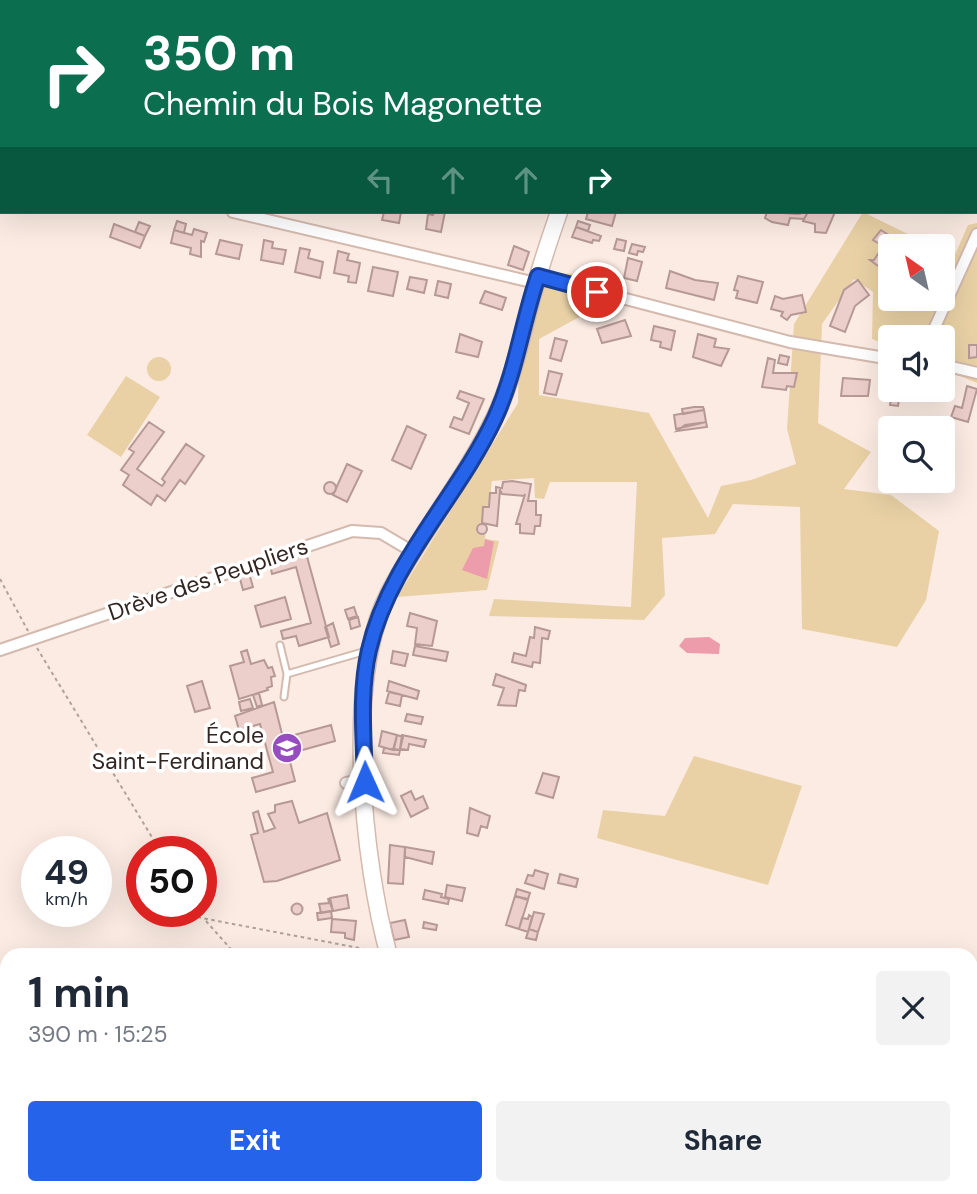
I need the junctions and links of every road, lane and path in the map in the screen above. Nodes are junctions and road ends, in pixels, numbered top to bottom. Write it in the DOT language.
graph roads {
  1 [pos="242,214"];
  2 [pos="558,214"];
  3 [pos="977,233"];
  4 [pos="537,279"];
  5 [pos="936,325"];
  6 [pos="878,357"];
  7 [pos="955,368"];
  8 [pos="977,373"];
  9 [pos="413,552"];
  10 [pos="0,579"];
  11 [pos="32,639"];
  12 [pos="280,645"];
  13 [pos="0,650"];
  14 [pos="369,650"];
  15 [pos="287,674"];
  16 [pos="284,697"];
  17 [pos="365,779"];
  18 [pos="346,783"];
  19 [pos="151,836"];
  20 [pos="217,921"];
  21 [pos="211,927"];
  22 [pos="230,948"];
  23 [pos="357,948"];
  24 [pos="388,948"];
  1 -- 4 [label="street"];
  2 -- 4 [label="main road"];
  3 -- 5 [label="street"];
  4 -- 6 [label="street"];
  4 -- 9 [label="main road"];
  7 -- 8 [label="street"];
  9 -- 11 [label="street, Drève des Peupliers"];
  9 -- 14 [label="main road"];
  10 -- 11 [label="path"];
  11 -- 13 [label="street, Drève des Peupliers"];
  11 -- 19 [label="path"];
  12 -- 15 [label="lane"];
  14 -- 15 [label="lane"];
  14 -- 17 [label="main road"];
  15 -- 16 [label="lane"];
  17 -- 18 [label="street"];
  17 -- 24 [label="main road"];
  20 -- 23 [label="path"];
  21 -- 22 [label="path"];
}
